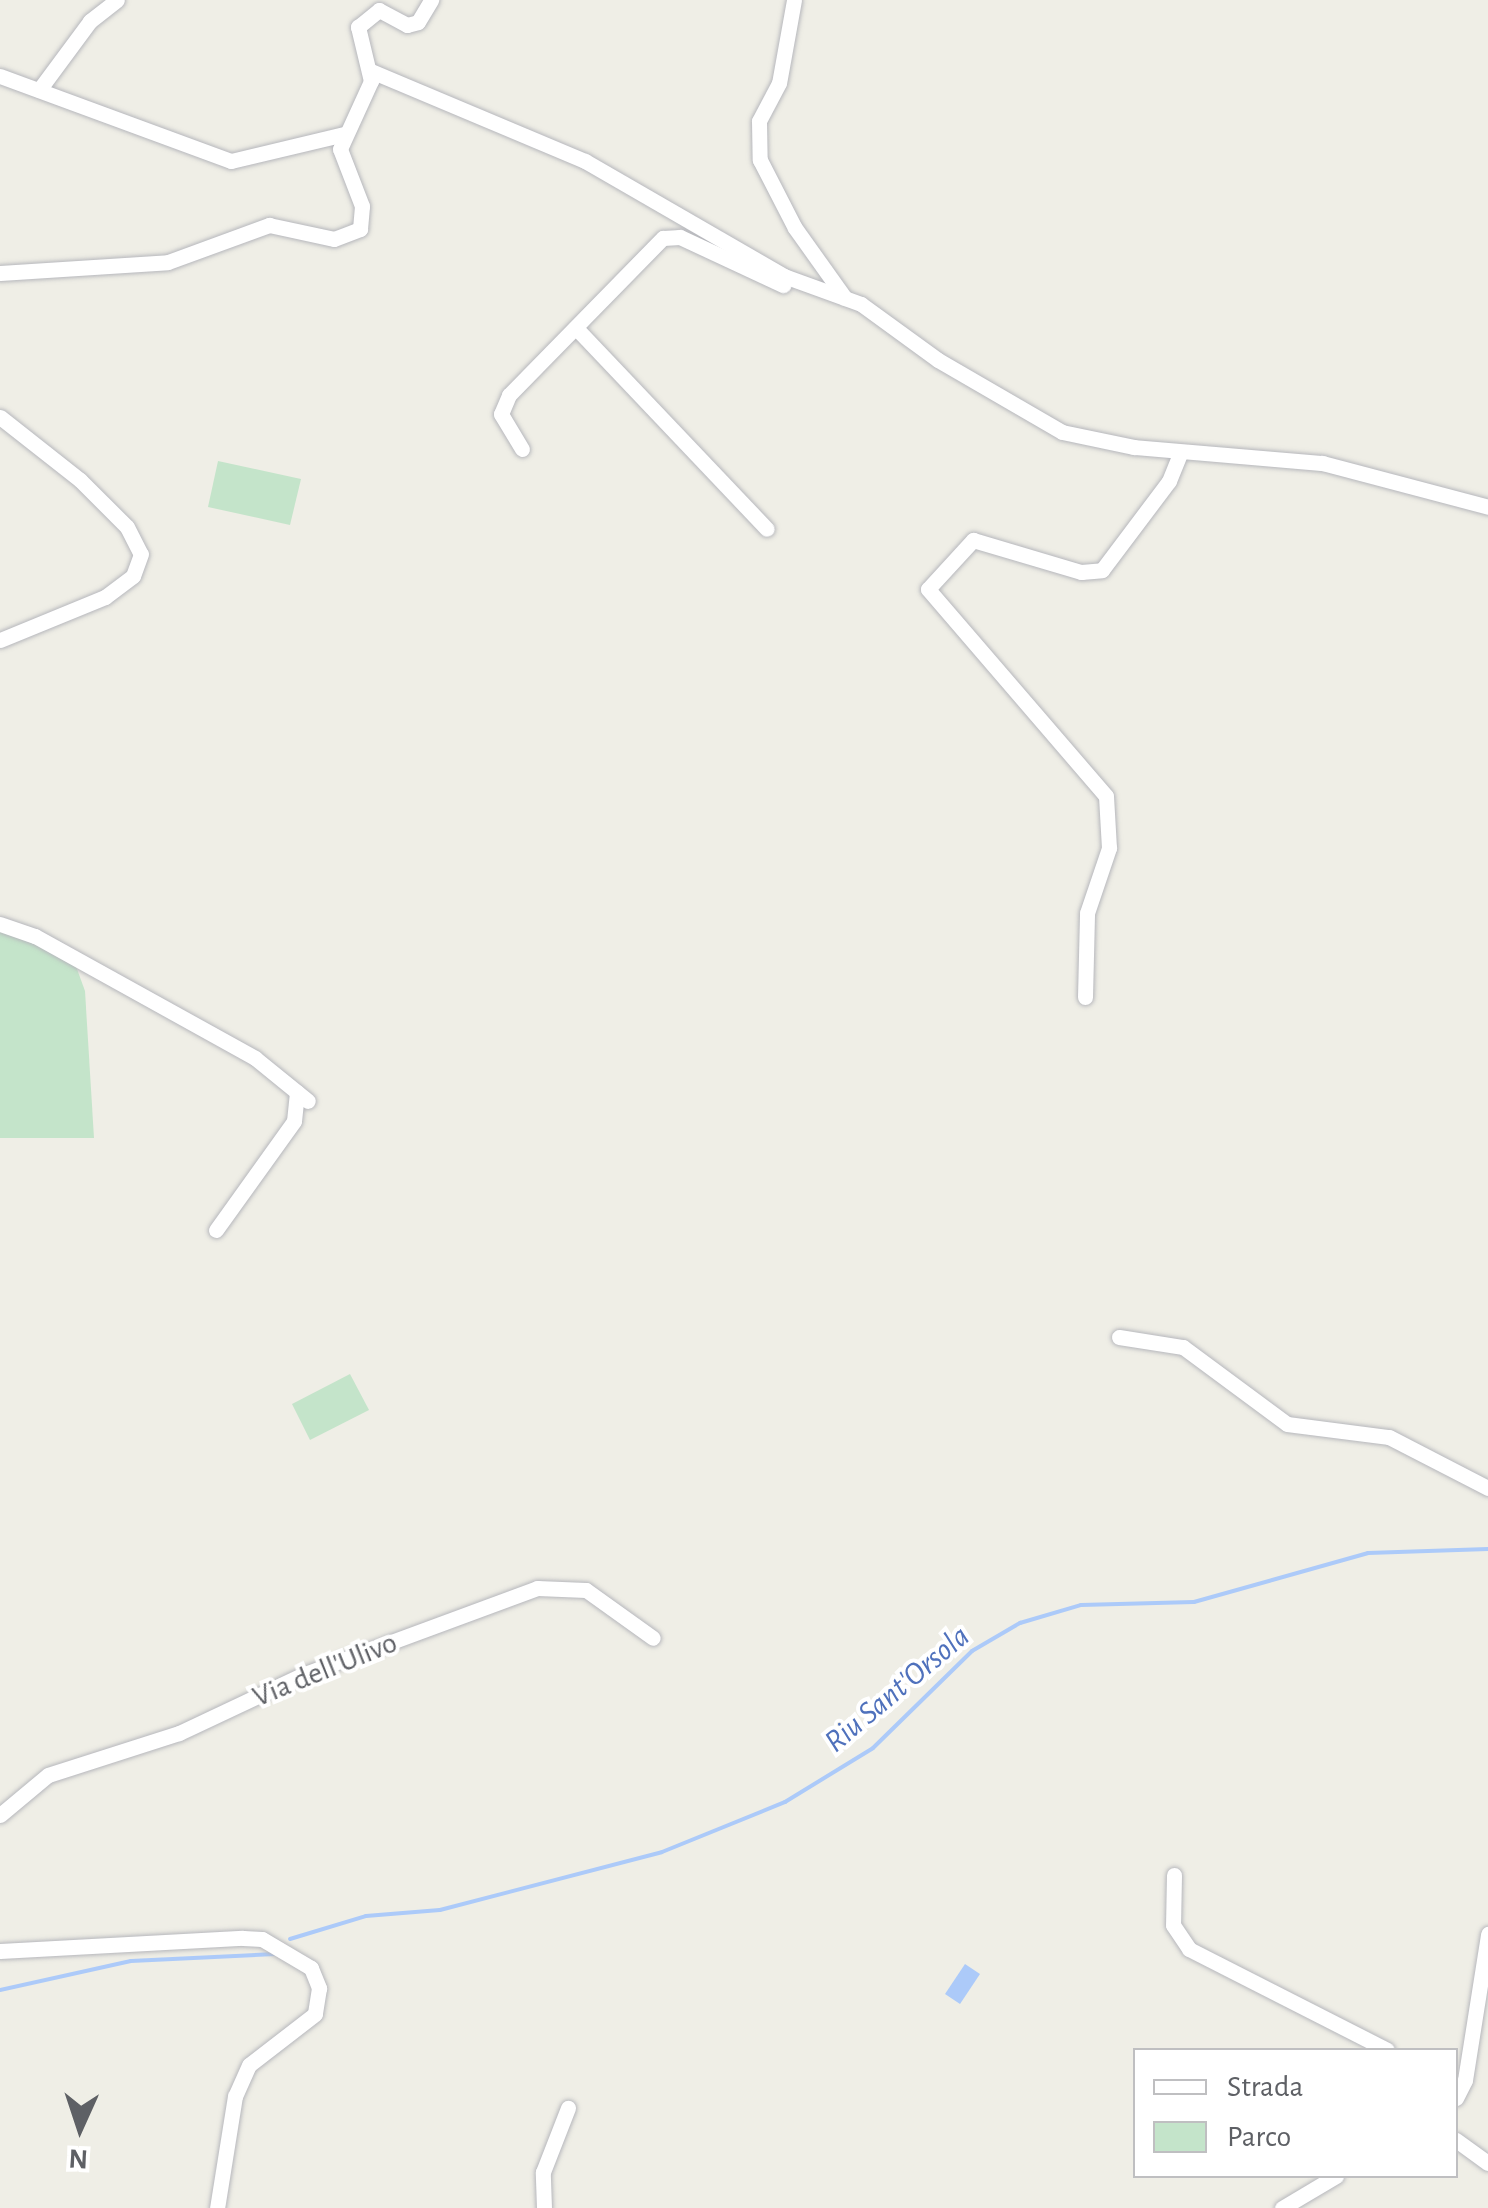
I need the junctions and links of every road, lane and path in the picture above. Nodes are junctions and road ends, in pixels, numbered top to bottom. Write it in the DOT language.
graph roads {
  1 [pos="117,0"];
  2 [pos="432,0"];
  3 [pos="794,0"];
  4 [pos="371,71"];
  5 [pos="0,76"];
  6 [pos="39,90"];
  7 [pos="344,134"];
  8 [pos="0,273"];
  9 [pos="853,301"];
  10 [pos="578,330"];
  11 [pos="0,416"];
  12 [pos="522,449"];
  13 [pos="1180,452"];
  14 [pos="1488,507"];
  15 [pos="766,529"];
  16 [pos="0,640"];
  17 [pos="0,924"];
  18 [pos="1085,997"];
  19 [pos="216,1230"];
  20 [pos="1118,1337"];
  21 [pos="1488,1488"];
  22 [pos="653,1638"];
  23 [pos="0,1815"];
  24 [pos="1174,1874"];
  25 [pos="1488,1934"];
  26 [pos="0,1951"];
  27 [pos="1383,2048"];
  28 [pos="1458,2094"];
  29 [pos="568,2108"];
  30 [pos="1458,2141"];
  31 [pos="1488,2163"];
  32 [pos="1333,2178"];
  33 [pos="217,2208"];
  34 [pos="544,2208"];
  35 [pos="1282,2208"];
  1 -- 6 [label="street"];
  2 -- 4 [label="street"];
  3 -- 9 [label="street"];
  4 -- 7 [label="street"];
  4 -- 9 [label="street"];
  5 -- 6 [label="street"];
  6 -- 7 [label="street"];
  7 -- 8 [label="street"];
  9 -- 10 [label="street"];
  9 -- 13 [label="street"];
  10 -- 12 [label="street"];
  10 -- 15 [label="street"];
  11 -- 16 [label="street"];
  13 -- 14 [label="street"];
  13 -- 18 [label="street"];
  17 -- 19 [label="street"];
  20 -- 21 [label="street"];
  22 -- 23 [label="street, Via dell'Ulivo"];
  24 -- 27 [label="street"];
  25 -- 28 [label="street"];
  26 -- 33 [label="street"];
  29 -- 34 [label="street"];
  30 -- 31 [label="street"];
  32 -- 35 [label="street"];
}
